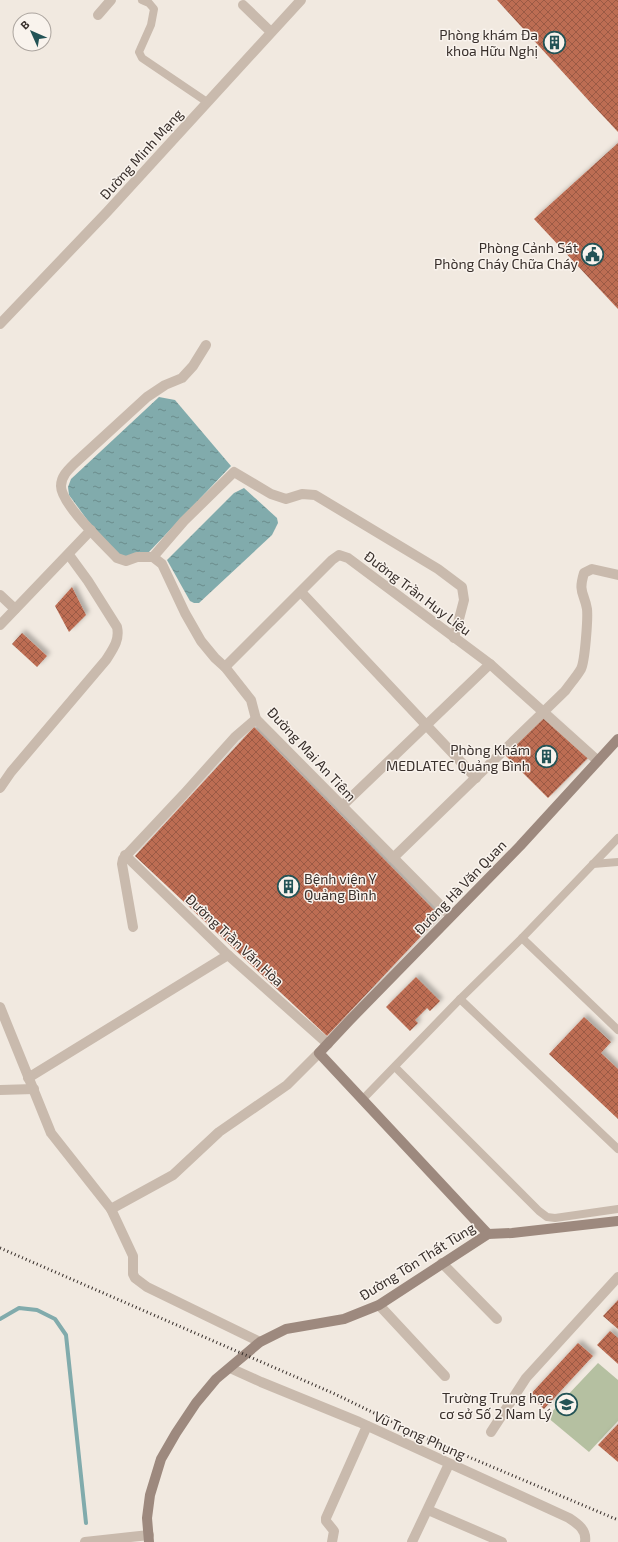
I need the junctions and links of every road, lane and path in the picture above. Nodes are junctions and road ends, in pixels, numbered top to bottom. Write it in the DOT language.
graph roads {
  1 [pos="111,0"];
  2 [pos="142,0"];
  3 [pos="301,0"];
  4 [pos="243,5"];
  5 [pos="98,15"];
  6 [pos="271,32"];
  7 [pos="207,102"];
  8 [pos="0,324"];
  9 [pos="206,345"];
  10 [pos="91,530"];
  11 [pos="69,554"];
  12 [pos="153,558"];
  13 [pos="618,575"];
  14 [pos="300,592"];
  15 [pos="0,595"];
  16 [pos="15,609"];
  17 [pos="0,625"];
  18 [pos="454,638"];
  19 [pos="490,664"];
  20 [pos="225,667"];
  21 [pos="544,712"];
  22 [pos="256,719"];
  23 [pos="426,726"];
  24 [pos="618,739"];
  25 [pos="598,761"];
  26 [pos="476,778"];
  27 [pos="0,788"];
  28 [pos="342,806"];
  29 [pos="618,838"];
  30 [pos="125,855"];
  31 [pos="393,858"];
  32 [pos="618,862"];
  33 [pos="593,864"];
  34 [pos="452,916"];
  35 [pos="133,926"];
  36 [pos="522,938"];
  37 [pos="228,955"];
  38 [pos="460,999"];
  39 [pos="0,1007"];
  40 [pos="618,1030"];
  41 [pos="328,1044"];
  42 [pos="320,1053"];
  43 [pos="394,1067"];
  44 [pos="28,1078"];
  45 [pos="0,1090"];
  46 [pos="34,1090"];
  47 [pos="362,1100"];
  48 [pos="618,1148"];
  49 [pos="618,1208"];
  50 [pos="111,1209"];
  51 [pos="618,1221"];
  52 [pos="488,1234"];
  53 [pos="442,1263"];
  54 [pos="618,1277"];
  55 [pos="379,1305"];
  56 [pos="496,1319"];
  57 [pos="260,1342"];
  58 [pos="230,1368"];
  59 [pos="445,1376"];
  60 [pos="367,1426"];
  61 [pos="491,1432"];
  62 [pos="449,1464"];
  63 [pos="428,1510"];
  64 [pos="149,1538"];
  65 [pos="85,1542"];
  66 [pos="332,1542"];
  67 [pos="412,1542"];
  68 [pos="502,1542"];
  69 [pos="585,1542"];
  1 -- 5 [label="street"];
  2 -- 7 [label="lane"];
  3 -- 6 [label="street, Đường Minh Mạng"];
  4 -- 6 [label="street"];
  6 -- 7 [label="street, Đường Minh Mạng"];
  7 -- 8 [label="street, Đường Minh Mạng"];
  9 -- 10 [label="street"];
  10 -- 11 [label="street"];
  10 -- 12 [label="street"];
  11 -- 16 [label="street"];
  11 -- 27 [label="street"];
  12 -- 18 [label="street"];
  12 -- 20 [label="street, Đường Mai An Tiêm"];
  13 -- 21 [label="street"];
  14 -- 18 [label="street, Đường Trần Huy Liệu"];
  14 -- 20 [label="street, Đường Trần Huy Liệu"];
  14 -- 23 [label="street"];
  15 -- 16 [label="street"];
  16 -- 17 [label="street"];
  18 -- 19 [label="street, Đường Trần Huy Liệu"];
  19 -- 21 [label="street, Đường Trần Huy Liệu"];
  19 -- 23 [label="street"];
  20 -- 22 [label="street, Đường Mai An Tiêm"];
  21 -- 25 [label="street, Đường Trần Huy Liệu"];
  21 -- 26 [label="street"];
  22 -- 28 [label="street, Đường Mai An Tiêm"];
  22 -- 30 [label="street"];
  23 -- 26 [label="street"];
  23 -- 28 [label="street"];
  24 -- 25 [label="street, Đường Hà Văn Quan"];
  25 -- 34 [label="street, Đường Hà Văn Quan"];
  26 -- 31 [label="street"];
  28 -- 31 [label="street, Đường Mai An Tiêm"];
  29 -- 33 [label="lane"];
  30 -- 35 [label="street"];
  30 -- 37 [label="street, Đường Trần Văn Hòa"];
  31 -- 34 [label="street, Đường Mai An Tiêm"];
  32 -- 33 [label="lane"];
  33 -- 36 [label="lane"];
  34 -- 41 [label="street, Đường Hà Văn Quan"];
  36 -- 38 [label="lane"];
  36 -- 40 [label="lane"];
  37 -- 41 [label="street, Đường Trần Văn Hòa"];
  37 -- 44 [label="street"];
  38 -- 43 [label="lane"];
  38 -- 48 [label="lane"];
  39 -- 44 [label="street"];
  41 -- 42 [label="street, Đường Hà Văn Quan"];
  42 -- 47 [label="street"];
  42 -- 50 [label="street"];
  43 -- 47 [label="lane"];
  43 -- 49 [label="lane"];
  44 -- 46 [label="street"];
  45 -- 46 [label="street"];
  46 -- 50 [label="street"];
  47 -- 52 [label="street"];
  50 -- 57 [label="street"];
  51 -- 52 [label="street, Đường Tôn Thất Tùng"];
  52 -- 53 [label="street, Đường Tôn Thất Tùng"];
  53 -- 55 [label="street, Đường Tôn Thất Tùng"];
  53 -- 56 [label="street"];
  54 -- 61 [label="street"];
  55 -- 57 [label="street, Đường Tôn Thất Tùng"];
  55 -- 59 [label="street"];
  57 -- 58 [label="street, Đường Tôn Thất Tùng"];
  58 -- 60 [label="street, Vũ Trọng Phụng"];
  58 -- 64 [label="street, Đường Tôn Thất Tùng"];
  60 -- 62 [label="street, Vũ Trọng Phụng"];
  60 -- 66 [label="street"];
  62 -- 63 [label="street"];
  62 -- 69 [label="street, Vũ Trọng Phụng"];
  63 -- 67 [label="street"];
  63 -- 68 [label="street"];
  64 -- 65 [label="street"];
}
